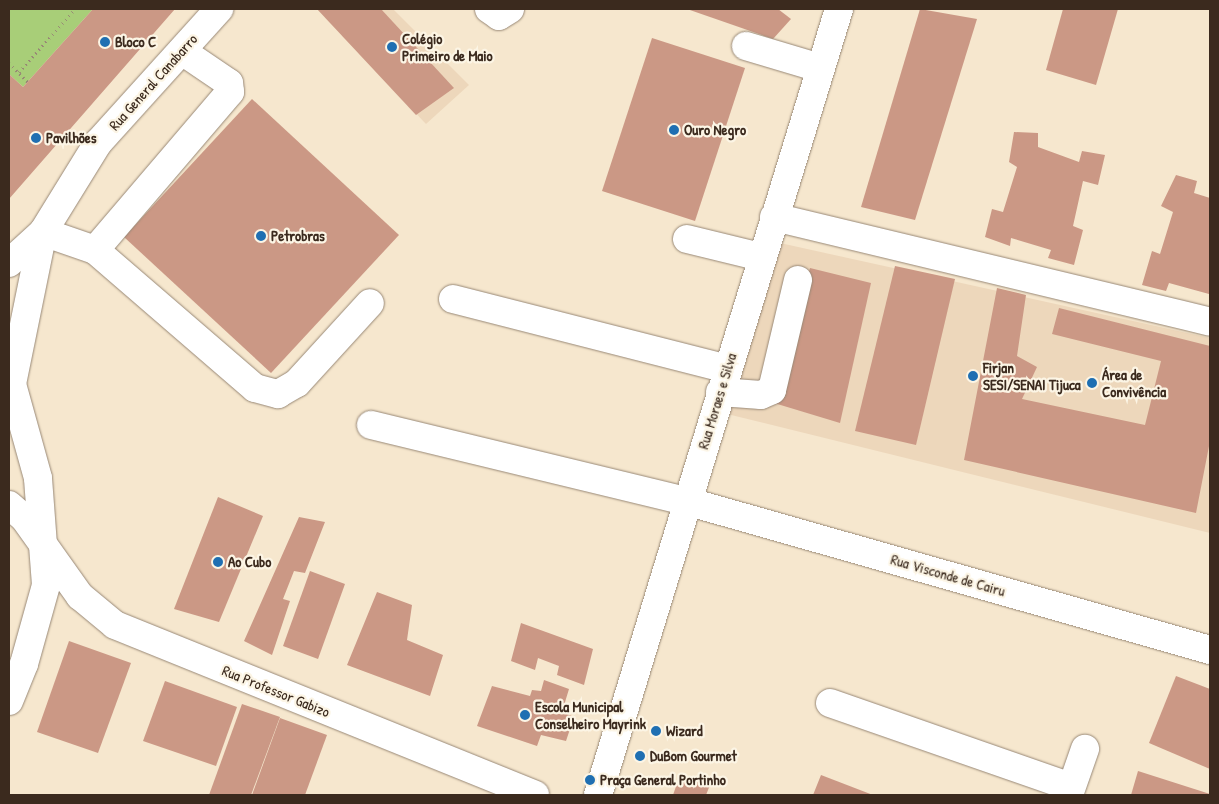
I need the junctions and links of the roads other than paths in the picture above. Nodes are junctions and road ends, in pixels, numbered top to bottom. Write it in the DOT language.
graph roads {
  1 [pos="219,9"];
  2 [pos="489,9"];
  3 [pos="510,9"];
  4 [pos="839,9"];
  5 [pos="746,46"];
  6 [pos="182,51"];
  7 [pos="820,68"];
  8 [pos="774,217"];
  9 [pos="43,232"];
  10 [pos="687,239"];
  11 [pos="95,250"];
  12 [pos="761,257"];
  13 [pos="9,263"];
  14 [pos="798,280"];
  15 [pos="453,299"];
  16 [pos="370,303"];
  17 [pos="1210,322"];
  18 [pos="723,380"];
  19 [pos="10,387"];
  20 [pos="371,425"];
  21 [pos="686,500"];
  22 [pos="9,505"];
  23 [pos="46,548"];
  24 [pos="1210,650"];
  25 [pos="9,701"];
  26 [pos="830,703"];
  27 [pos="1085,749"];
  28 [pos="1070,791"];
  29 [pos="534,795"];
  30 [pos="598,795"];
  1 -- 6 [label="street, Rua General Canabarro"];
  2 -- 3 [label="street"];
  4 -- 7 [label="street, Rua Moraes e Silva"];
  5 -- 7 [label="street"];
  6 -- 9 [label="street, Rua General Canabarro"];
  6 -- 11 [label="street"];
  7 -- 8 [label="street, Rua Moraes e Silva"];
  8 -- 12 [label="street, Rua Moraes e Silva"];
  8 -- 17 [label="street"];
  9 -- 11 [label="street"];
  9 -- 13 [label="street"];
  9 -- 19 [label="street, Rua General Canabarro"];
  10 -- 12 [label="street"];
  11 -- 16 [label="street"];
  12 -- 18 [label="street, Rua Moraes e Silva"];
  14 -- 18 [label="street"];
  15 -- 18 [label="street"];
  18 -- 21 [label="street, Rua Moraes e Silva"];
  19 -- 23 [label="street, Rua General Canabarro"];
  20 -- 21 [label="street, Rua Visconde de Cairu"];
  21 -- 24 [label="street, Rua Visconde de Cairu"];
  21 -- 30 [label="street, Rua Moraes e Silva"];
  22 -- 23 [label="street, Rua Professor Gabizo"];
  23 -- 25 [label="street, Rua General Canabarro"];
  23 -- 29 [label="street, Rua Professor Gabizo"];
  26 -- 28 [label="street"];
  27 -- 28 [label="street"];
}
